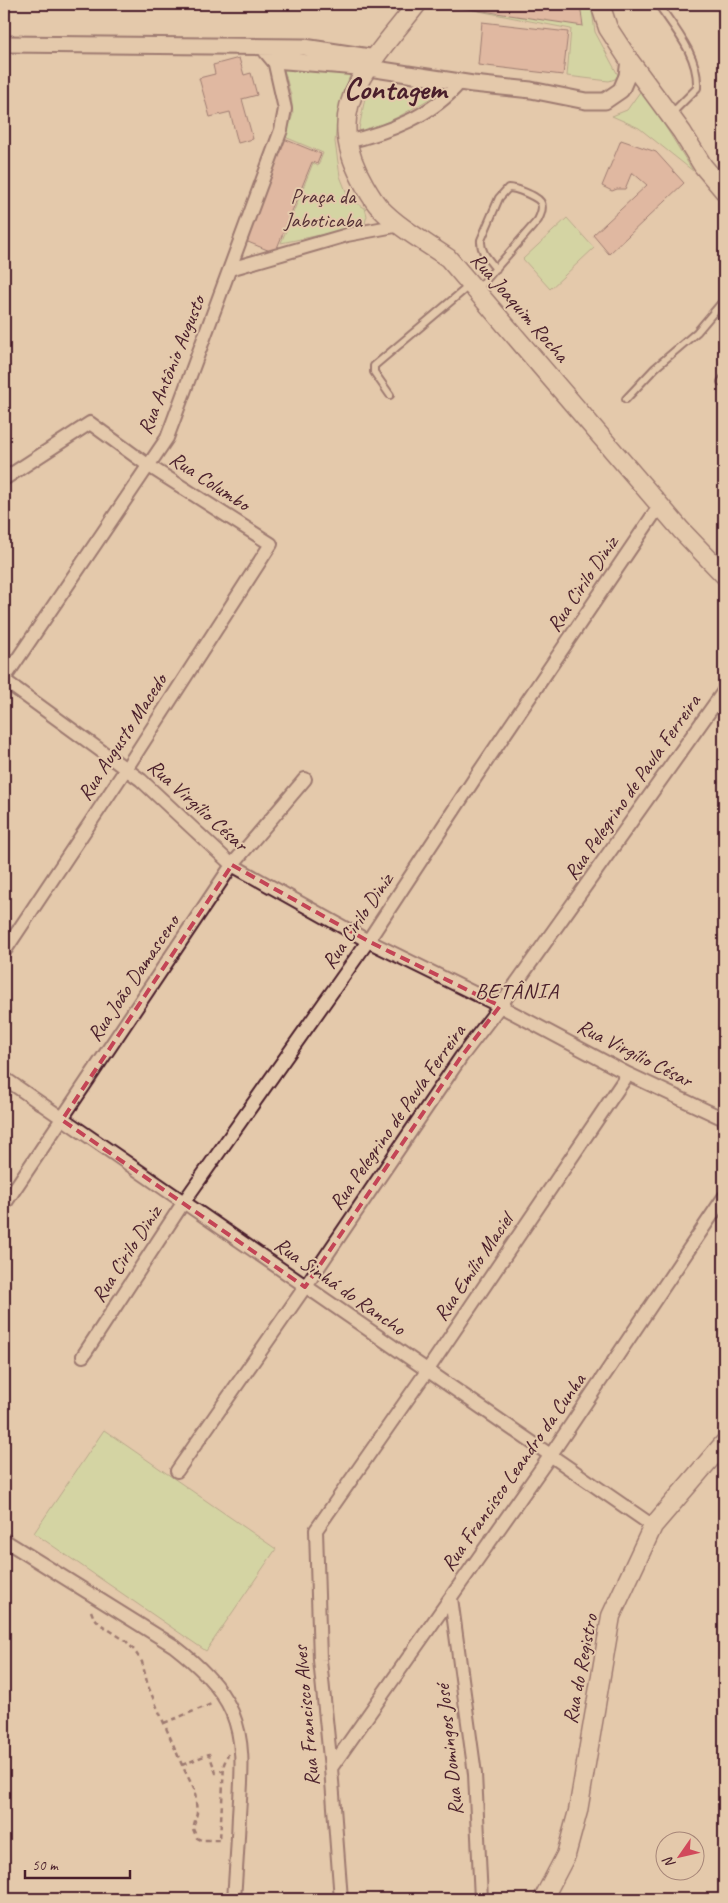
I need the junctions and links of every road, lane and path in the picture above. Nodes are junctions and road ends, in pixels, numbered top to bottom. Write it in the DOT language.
graph roads {
  1 [pos="417,4"];
  2 [pos="601,4"];
  3 [pos="658,4"];
  4 [pos="4,44"];
  5 [pos="264,48"];
  6 [pos="274,60"];
  7 [pos="629,60"];
  8 [pos="372,63"];
  9 [pos="460,82"];
  10 [pos="669,116"];
  11 [pos="346,142"];
  12 [pos="724,191"];
  13 [pos="379,208"];
  14 [pos="400,225"];
  15 [pos="370,230"];
  16 [pos="230,269"];
  17 [pos="496,269"];
  18 [pos="474,288"];
  19 [pos="724,300"];
  20 [pos="390,395"];
  21 [pos="626,399"];
  22 [pos="149,466"];
  23 [pos="4,479"];
  24 [pos="660,505"];
  25 [pos="271,544"];
  26 [pos="724,575"];
  27 [pos="4,680"];
  28 [pos="724,691"];
  29 [pos="126,768"];
  30 [pos="305,779"];
  31 [pos="232,865"];
  32 [pos="368,941"];
  33 [pos="4,952"];
  34 [pos="500,1006"];
  35 [pos="628,1074"];
  36 [pos="4,1078"];
  37 [pos="724,1119"];
  38 [pos="62,1120"];
  39 [pos="724,1197"];
  40 [pos="183,1203"];
  41 [pos="4,1205"];
  42 [pos="305,1287"];
  43 [pos="83,1356"];
  44 [pos="427,1371"];
  45 [pos="724,1443"];
  46 [pos="550,1456"];
  47 [pos="177,1471"];
  48 [pos="653,1526"];
  49 [pos="316,1530"];
  50 [pos="4,1540"];
  51 [pos="91,1594"];
  52 [pos="451,1598"];
  53 [pos="225,1699"];
  54 [pos="164,1723"];
  55 [pos="241,1737"];
  56 [pos="182,1765"];
  57 [pos="331,1768"];
  58 [pos="224,1770"];
  59 [pos="234,1899"];
  60 [pos="341,1899"];
  61 [pos="481,1899"];
  62 [pos="542,1899"];
  1 -- 8 [label="main road, Rua Joaquim Rocha"];
  2 -- 7 [label="main road"];
  3 -- 10 [label="lane"];
  4 -- 5 [label="street"];
  5 -- 6 [label="street"];
  5 -- 8 [label="street"];
  6 -- 8 [label="street"];
  6 -- 16 [label="street, Rua Antônio Augusto"];
  7 -- 9 [label="street"];
  7 -- 10 [label="main road"];
  8 -- 9 [label="street"];
  8 -- 11 [label="main road, Rua Joaquim Rocha"];
  9 -- 11 [label="street"];
  10 -- 12 [label="main road"];
  11 -- 13 [label="main road, Rua Joaquim Rocha"];
  13 -- 14 [label="main road, Rua Joaquim Rocha"];
  13 -- 15 [label="street"];
  14 -- 15 [label="street"];
  14 -- 18 [label="main road, Rua Joaquim Rocha"];
  15 -- 16 [label="street"];
  16 -- 22 [label="street, Rua Antônio Augusto"];
  17 -- 17 [label="lane"];
  17 -- 18 [label="lane"];
  18 -- 20 [label="lane"];
  18 -- 24 [label="main road, Rua Joaquim Rocha"];
  19 -- 21 [label="lane"];
  22 -- 23 [label="street, Rua Columbo"];
  22 -- 25 [label="street, Rua Columbo"];
  22 -- 27 [label="street, Rua Antônio Augusto"];
  24 -- 26 [label="main road, Rua Joaquim Rocha"];
  24 -- 32 [label="street, Rua Cirilo Diniz"];
  25 -- 29 [label="street, Rua Augusto Macedo"];
  27 -- 29 [label="street, Rua Virgílio César"];
  28 -- 34 [label="street, Rua Pelegrino de Paula Ferreira"];
  29 -- 31 [label="street, Rua Virgílio César"];
  29 -- 33 [label="street, Rua Augusto Macedo"];
  30 -- 31 [label="street, Rua João Damasceno"];
  31 -- 32 [label="street, Rua Virgílio César"];
  31 -- 38 [label="street, Rua João Damasceno"];
  32 -- 34 [label="street, Rua Virgílio César"];
  32 -- 40 [label="street, Rua Cirilo Diniz"];
  34 -- 35 [label="street, Rua Virgílio César"];
  34 -- 42 [label="street, Rua Pelegrino de Paula Ferreira"];
  35 -- 37 [label="street, Rua Virgílio César"];
  35 -- 44 [label="street, Rua Emílio Maciel"];
  36 -- 38 [label="street, Rua Sinhá do Rancho"];
  38 -- 40 [label="street, Rua Sinhá do Rancho"];
  38 -- 41 [label="street, Rua João Damasceno"];
  39 -- 46 [label="street, Rua Francisco Leandro da Cunha"];
  40 -- 42 [label="street, Rua Sinhá do Rancho"];
  40 -- 43 [label="street, Rua Cirilo Diniz"];
  42 -- 44 [label="street, Rua Sinhá do Rancho"];
  42 -- 47 [label="street, Rua Pelegrino de Paula Ferreira"];
  44 -- 46 [label="street, Rua Sinhá do Rancho"];
  44 -- 49 [label="street, Rua Emílio Maciel"];
  45 -- 48 [label="main road, Rua do Registro"];
  46 -- 48 [label="street, Rua Sinhá do Rancho"];
  46 -- 52 [label="street, Rua Francisco Leandro da Cunha"];
  48 -- 62 [label="main road, Rua do Registro"];
  49 -- 57 [label="street, Rua Francisco Alves"];
  50 -- 51 [label="street"];
  51 -- 53 [label="street"];
  51 -- 54 [label="path"];
  52 -- 57 [label="street, Rua Francisco Leandro da Cunha"];
  52 -- 61 [label="street, Rua Domingos José"];
  53 -- 54 [label="path"];
  53 -- 55 [label="street"];
  54 -- 56 [label="path"];
  55 -- 58 [label="path"];
  55 -- 59 [label="street"];
  56 -- 58 [label="path"];
  56 -- 58 [label="path"];
  57 -- 60 [label="street, Rua Francisco Alves"];
}
